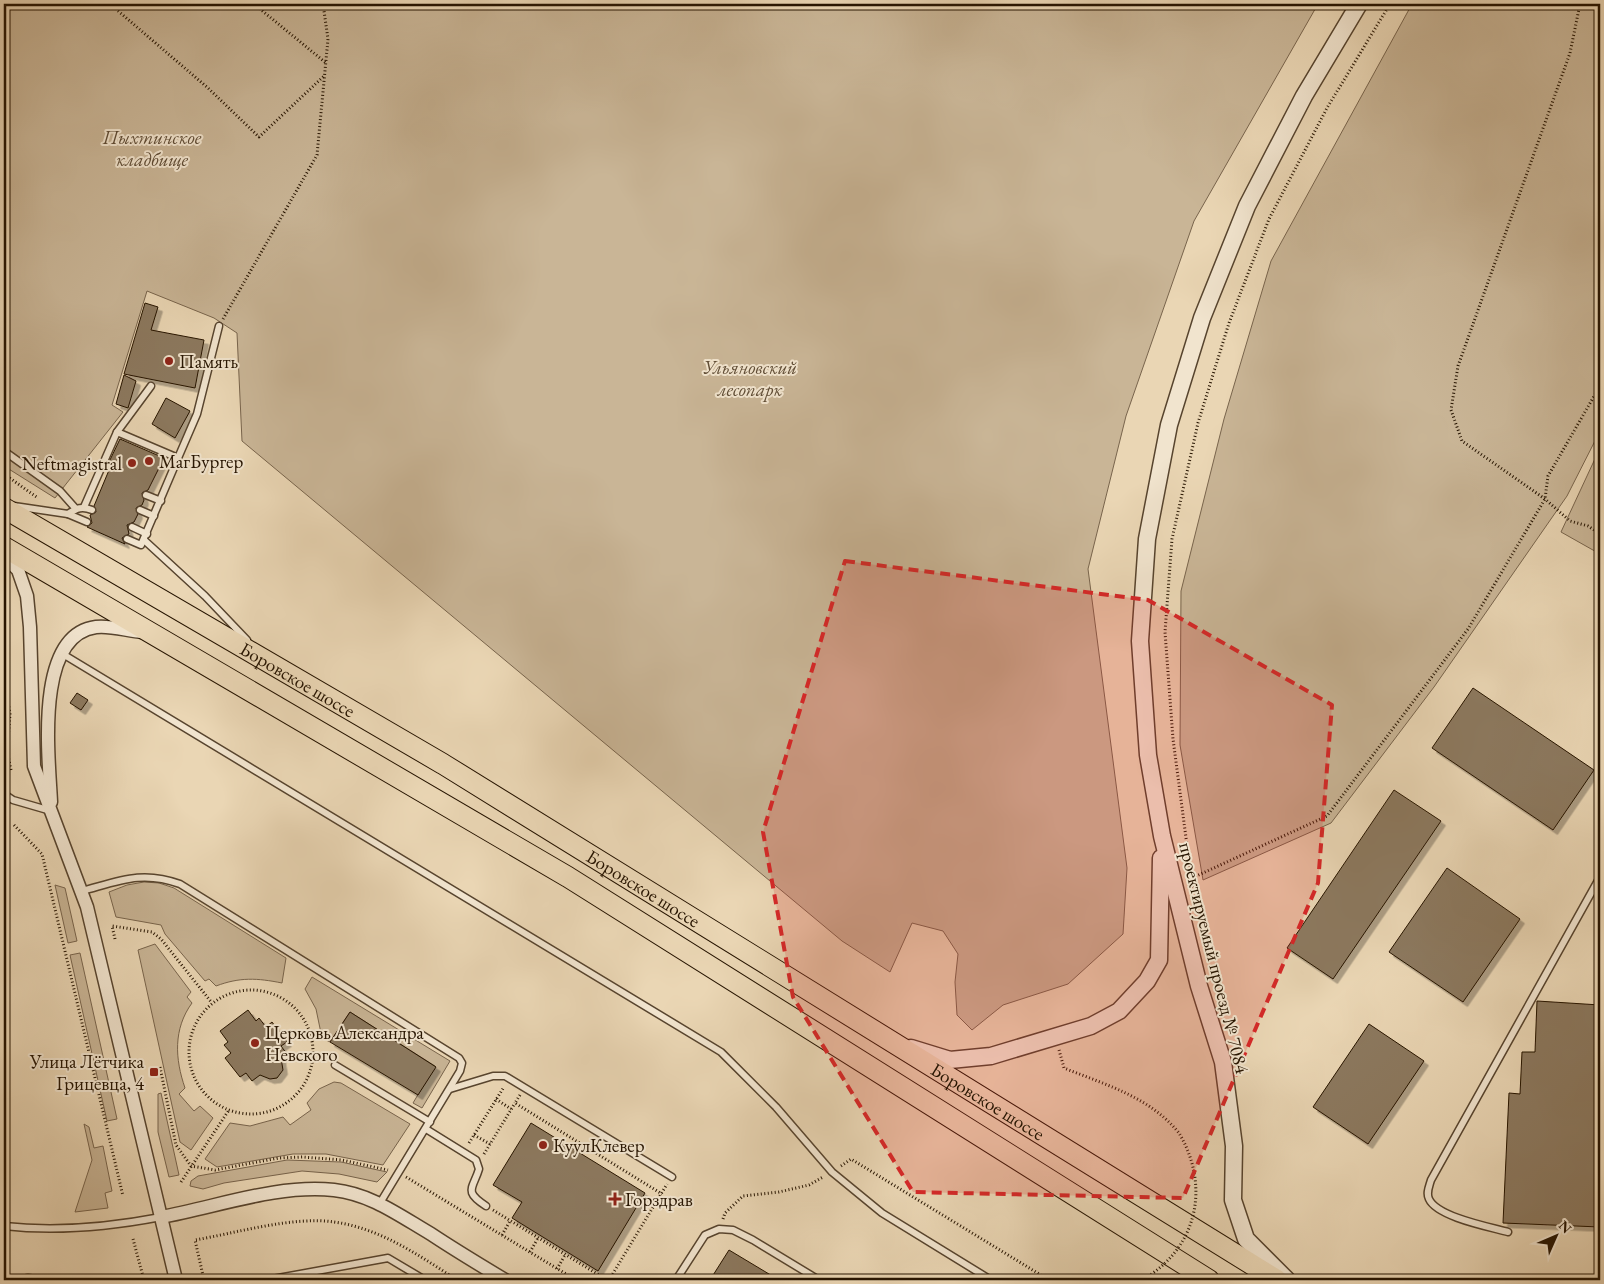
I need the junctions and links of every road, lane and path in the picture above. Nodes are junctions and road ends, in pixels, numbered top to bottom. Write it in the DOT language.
graph roads {
  1 [pos="110,4"];
  2 [pos="254,4"];
  3 [pos="322,4"];
  4 [pos="1359,4"];
  5 [pos="1390,4"];
  6 [pos="1580,4"];
  7 [pos="326,63"];
  8 [pos="324,76"];
  9 [pos="219,326"];
  10 [pos="151,386"];
  11 [pos="1600,386"];
  12 [pos="117,432"];
  13 [pos="4,451"];
  14 [pos="178,458"];
  15 [pos="4,474"];
  16 [pos="99,474"];
  17 [pos="106,477"];
  18 [pos="92,489"];
  19 [pos="100,493"];
  20 [pos="146,495"];
  21 [pos="1545,499"];
  22 [pos="160,501"];
  23 [pos="4,506"];
  24 [pos="84,507"];
  25 [pos="76,509"];
  26 [pos="92,510"];
  27 [pos="140,510"];
  28 [pos="59,513"];
  29 [pos="68,514"];
  30 [pos="154,516"];
  31 [pos="87,522"];
  32 [pos="132,527"];
  33 [pos="1600,534"];
  34 [pos="145,537"];
  35 [pos="127,539"];
  36 [pos="4,547"];
  37 [pos="4,556"];
  38 [pos="155,634"];
  39 [pos="62,653"];
  40 [pos="267,661"];
  41 [pos="4,679"];
  42 [pos="4,746"];
  43 [pos="7,751"];
  44 [pos="11,770"];
  45 [pos="4,794"];
  46 [pos="52,812"];
  47 [pos="14,825"];
  48 [pos="1162,836"];
  49 [pos="1600,877"];
  50 [pos="1192,878"];
  51 [pos="82,891"];
  52 [pos="1193,895"];
  53 [pos="115,939"];
  54 [pos="212,1003"];
  55 [pos="896,1044"];
  56 [pos="1059,1050"];
  57 [pos="336,1065"];
  58 [pos="160,1067"];
  59 [pos="509,1078"];
  60 [pos="525,1087"];
  61 [pos="450,1089"];
  62 [pos="496,1099"];
  63 [pos="515,1103"];
  64 [pos="511,1108"];
  65 [pos="228,1110"];
  66 [pos="430,1122"];
  67 [pos="426,1129"];
  68 [pos="474,1134"];
  69 [pos="490,1144"];
  70 [pos="464,1152"];
  71 [pos="478,1163"];
  72 [pos="191,1166"];
  73 [pos="832,1172"];
  74 [pos="672,1177"];
  75 [pos="181,1182"];
  76 [pos="662,1194"];
  77 [pos="123,1196"];
  78 [pos="380,1203"];
  79 [pos="486,1206"];
  80 [pos="161,1217"];
  81 [pos="510,1221"];
  82 [pos="4,1226"];
  83 [pos="719,1229"];
  84 [pos="1508,1232"];
  85 [pos="502,1235"];
  86 [pos="538,1238"];
  87 [pos="133,1239"];
  88 [pos="530,1252"];
  89 [pos="565,1255"];
  90 [pos="557,1268"];
  91 [pos="17,1280"];
  92 [pos="45,1280"];
  93 [pos="144,1280"];
  94 [pos="176,1280"];
  95 [pos="204,1280"];
  96 [pos="267,1280"];
  97 [pos="425,1280"];
  98 [pos="457,1280"];
  99 [pos="505,1280"];
  100 [pos="608,1280"];
  101 [pos="676,1280"];
  102 [pos="819,1280"];
  103 [pos="992,1280"];
  104 [pos="1049,1280"];
  105 [pos="1142,1280"];
  106 [pos="1208,1280"];
  107 [pos="1277,1280"];
  108 [pos="1288,1280"];
  1 -- 8 [label="path"];
  2 -- 7 [label="path"];
  3 -- 7 [label="path"];
  4 -- 48 [label="street, проектируемый проезд № 7084"];
  5 -- 50 [label="path"];
  6 -- 21 [label="path"];
  7 -- 8 [label="path"];
  8 -- 9 [label="path"];
  9 -- 14 [label="lane"];
  10 -- 12 [label="lane"];
  11 -- 21 [label="path"];
  12 -- 14 [label="lane"];
  12 -- 16 [label="lane"];
  13 -- 25 [label="lane"];
  14 -- 22 [label="lane"];
  15 -- 28 [label="path"];
  16 -- 17 [label="lane"];
  16 -- 18 [label="lane"];
  18 -- 19 [label="lane"];
  18 -- 24 [label="lane"];
  20 -- 22 [label="lane"];
  21 -- 33 [label="path"];
  21 -- 50 [label="path"];
  22 -- 30 [label="lane"];
  23 -- 28 [label="lane"];
  23 -- 40 [label="main road, Боровское шоссе"];
  24 -- 25 [label="lane"];
  24 -- 26 [label="lane"];
  25 -- 29 [label="lane"];
  27 -- 30 [label="lane"];
  28 -- 29 [label="lane"];
  29 -- 31 [label="lane"];
  30 -- 34 [label="lane"];
  32 -- 34 [label="lane"];
  34 -- 35 [label="lane"];
  34 -- 40 [label="lane"];
  36 -- 38 [label="main road, Боровское шоссе"];
  37 -- 46 [label="street"];
  38 -- 39 [label="street"];
  38 -- 106 [label="main road, Боровское шоссе"];
  39 -- 46 [label="street"];
  39 -- 73 [label="lane"];
  40 -- 55 [label="main road, Боровское шоссе"];
  41 -- 43 [label="path"];
  42 -- 43 [label="path"];
  43 -- 44 [label="path"];
  45 -- 46 [label="lane"];
  46 -- 51 [label="street"];
  47 -- 77 [label="path"];
  48 -- 55 [label="street, проектируемый проезд № 7084"];
  48 -- 108 [label="street, проектируемый проезд № 7084"];
  49 -- 84 [label="lane"];
  50 -- 52 [label="path"];
  51 -- 61 [label="lane"];
  51 -- 80 [label="street"];
  53 -- 54 [label="path"];
  54 -- 65 [label="path"];
  54 -- 65 [label="path"];
  55 -- 107 [label="main road, Боровское шоссе"];
  56 -- 105 [label="path, bridge"];
  57 -- 66 [label="lane"];
  58 -- 72 [label="path"];
  59 -- 60 [label="lane"];
  59 -- 61 [label="lane"];
  59 -- 62 [label="path"];
  60 -- 63 [label="path"];
  60 -- 74 [label="lane"];
  61 -- 66 [label="lane"];
  62 -- 64 [label="path"];
  62 -- 68 [label="path"];
  63 -- 64 [label="path"];
  63 -- 76 [label="path"];
  64 -- 69 [label="path"];
  65 -- 72 [label="path"];
  66 -- 67 [label="lane"];
  67 -- 70 [label="lane"];
  67 -- 78 [label="lane"];
  68 -- 69 [label="path"];
  68 -- 70 [label="path"];
  69 -- 71 [label="path"];
  70 -- 71 [label="lane"];
  71 -- 79 [label="lane"];
  72 -- 75 [label="path"];
  73 -- 83 [label="path"];
  73 -- 103 [label="lane"];
  73 -- 104 [label="path"];
  74 -- 76 [label="path"];
  76 -- 100 [label="path"];
  78 -- 80 [label="street"];
  78 -- 99 [label="street"];
  79 -- 81 [label="path"];
  80 -- 82 [label="lane"];
  80 -- 94 [label="street"];
  81 -- 85 [label="path"];
  81 -- 86 [label="path"];
  83 -- 101 [label="lane"];
  83 -- 102 [label="lane"];
  86 -- 88 [label="path"];
  86 -- 89 [label="path"];
  87 -- 93 [label="path"];
  89 -- 90 [label="path"];
  89 -- 100 [label="path"];
  91 -- 92 [label="lane"];
  95 -- 98 [label="path"];
  96 -- 97 [label="lane"];
}
